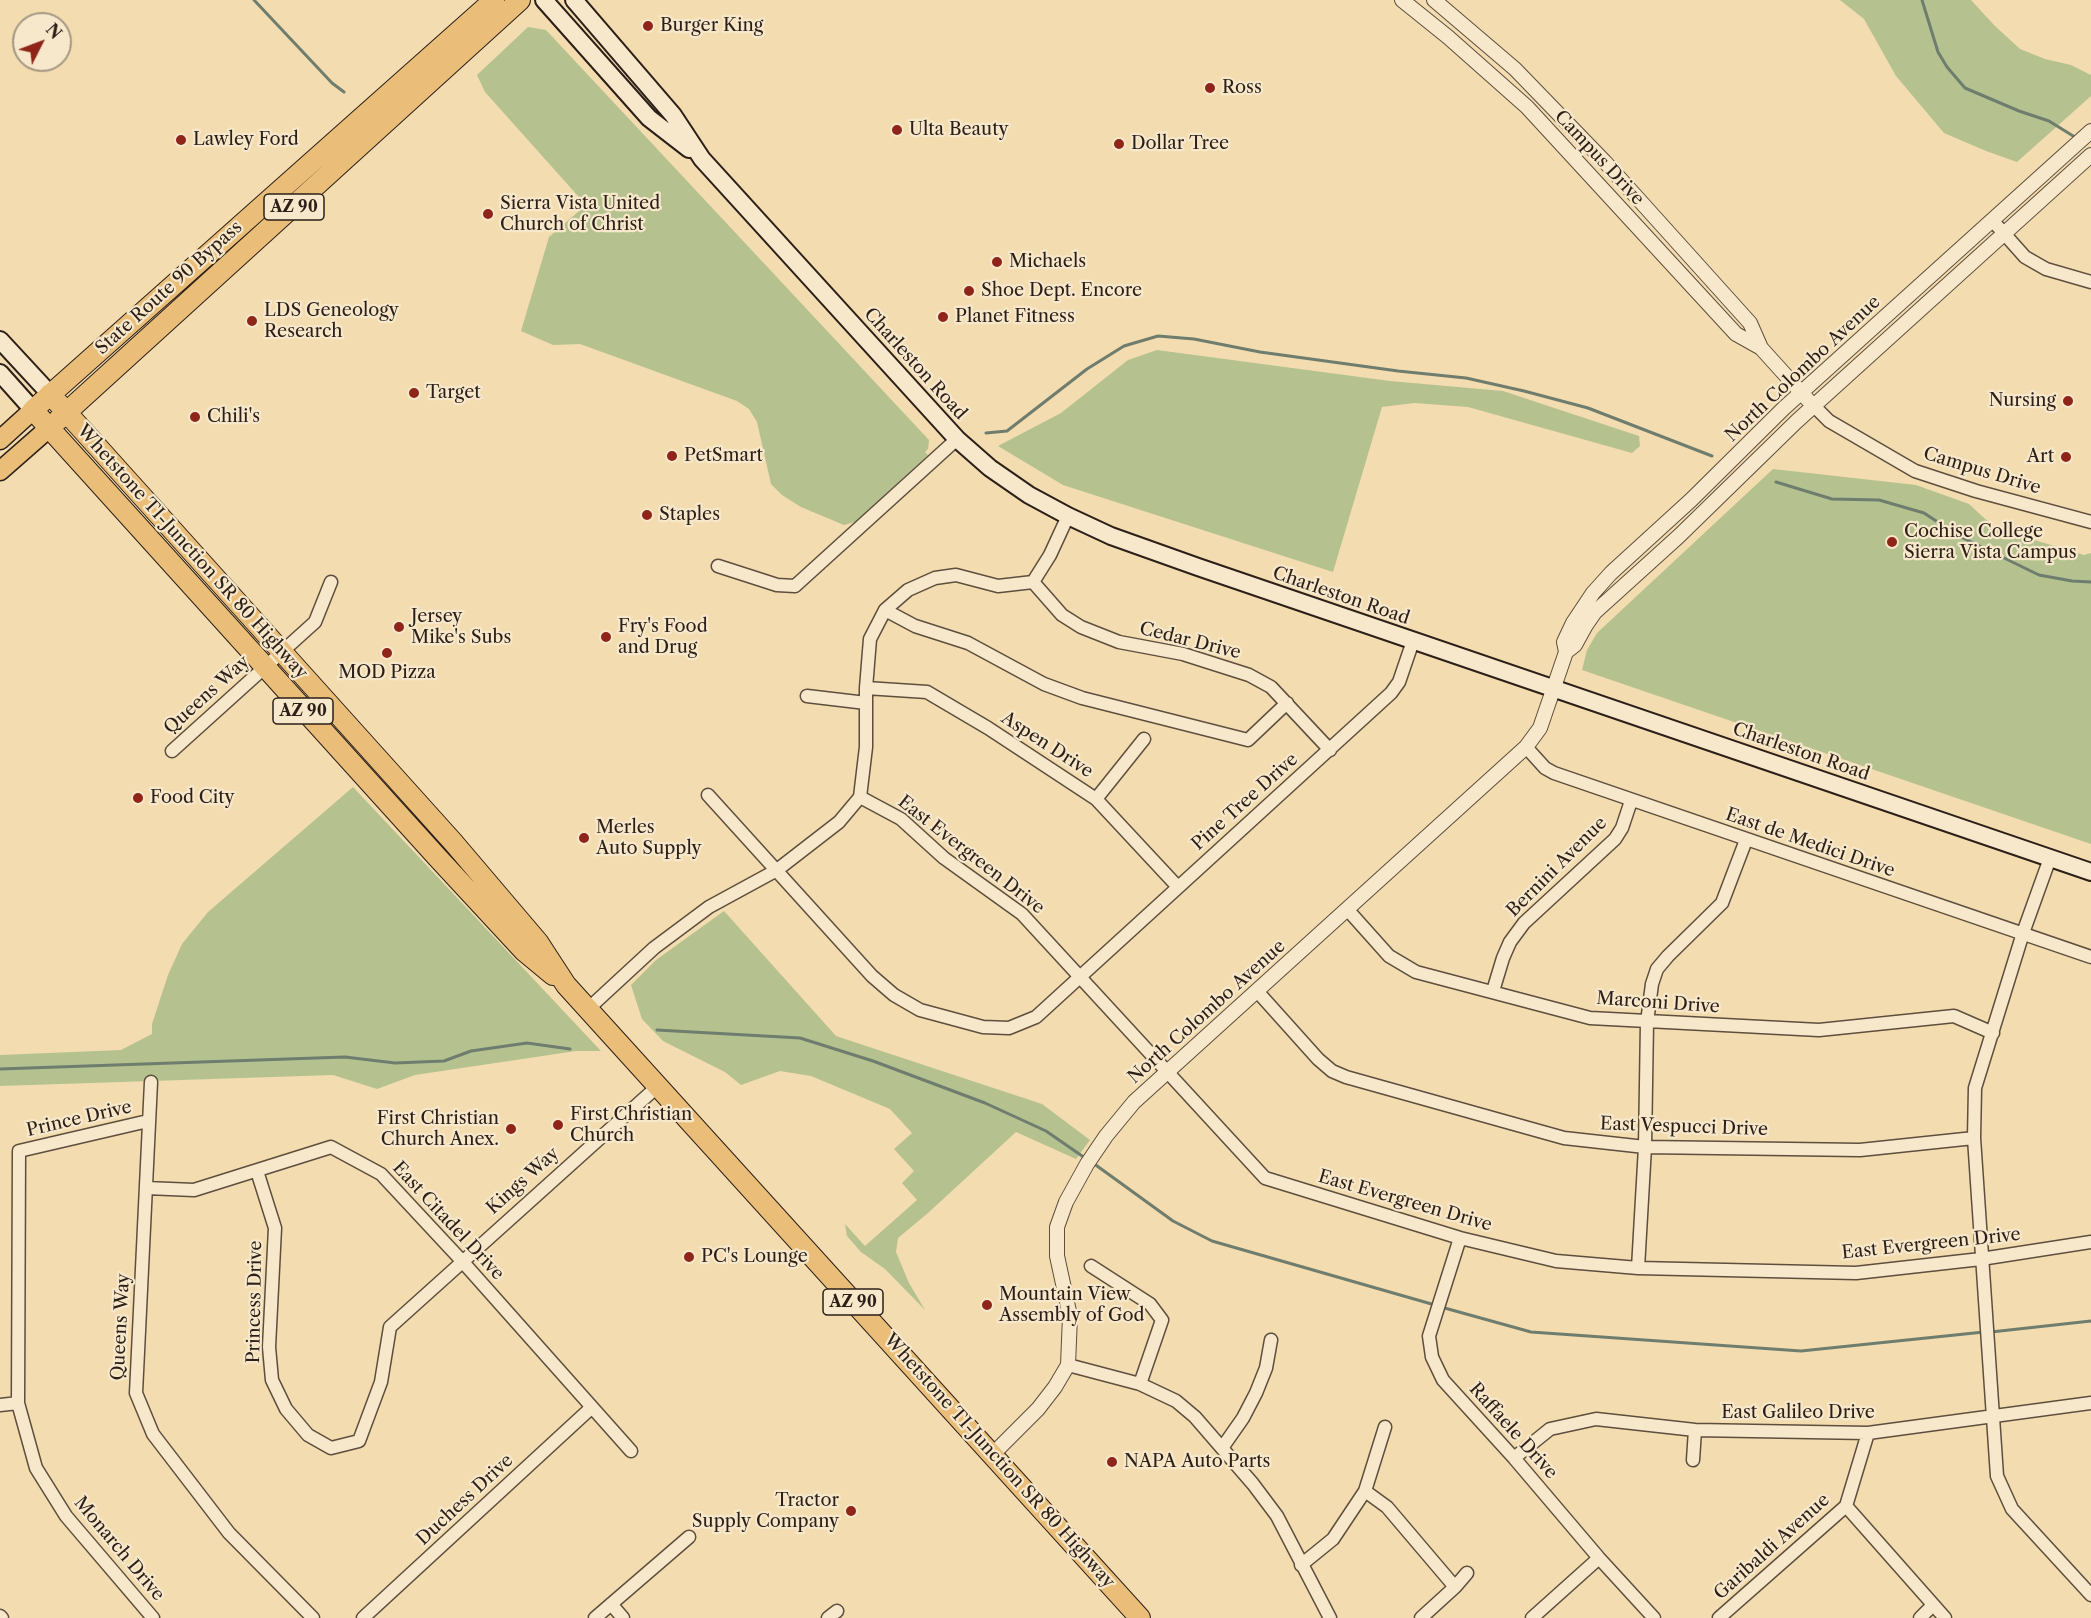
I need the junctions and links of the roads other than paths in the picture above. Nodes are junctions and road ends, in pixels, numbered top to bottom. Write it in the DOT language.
graph roads {
  1 [pos="494,0"];
  2 [pos="520,0"];
  3 [pos="544,0"];
  4 [pos="574,0"];
  5 [pos="1402,0"];
  6 [pos="1434,0"];
  7 [pos="2091,131"];
  8 [pos="2091,156"];
  9 [pos="702,159"];
  10 [pos="1992,220"];
  11 [pos="2005,234"];
  12 [pos="2091,282"];
  13 [pos="0,340"];
  14 [pos="1761,348"];
  15 [pos="0,373"];
  16 [pos="1802,393"];
  17 [pos="50,394"];
  18 [pos="1814,406"];
  19 [pos="33,410"];
  20 [pos="67,412"];
  21 [pos="49,428"];
  22 [pos="0,440"];
  23 [pos="957,440"];
  24 [pos="0,471"];
  25 [pos="1068,516"];
  26 [pos="2091,522"];
  27 [pos="718,566"];
  28 [pos="331,582"];
  29 [pos="1033,582"];
  30 [pos="885,610"];
  31 [pos="1413,640"];
  32 [pos="282,652"];
  33 [pos="1566,652"];
  34 [pos="264,668"];
  35 [pos="866,688"];
  36 [pos="1554,688"];
  37 [pos="807,696"];
  38 [pos="866,703"];
  39 [pos="1287,703"];
  40 [pos="1144,739"];
  41 [pos="1526,747"];
  42 [pos="1330,750"];
  43 [pos="172,751"];
  44 [pos="708,795"];
  45 [pos="860,797"];
  46 [pos="1096,799"];
  47 [pos="1631,801"];
  48 [pos="1746,840"];
  49 [pos="2050,858"];
  50 [pos="777,870"];
  51 [pos="2091,872"];
  52 [pos="1177,886"];
  53 [pos="1347,909"];
  54 [pos="2023,933"];
  55 [pos="2091,957"];
  56 [pos="1080,976"];
  57 [pos="566,985"];
  58 [pos="1257,991"];
  59 [pos="1493,991"];
  60 [pos="588,1010"];
  61 [pos="1647,1022"];
  62 [pos="1993,1033"];
  63 [pos="1167,1072"];
  64 [pos="151,1082"];
  65 [pos="657,1086"];
  66 [pos="148,1121"];
  67 [pos="1974,1138"];
  68 [pos="1645,1147"];
  69 [pos="19,1151"];
  70 [pos="256,1171"];
  71 [pos="146,1188"];
  72 [pos="1460,1238"];
  73 [pos="2091,1242"];
  74 [pos="1981,1259"];
  75 [pos="462,1261"];
  76 [pos="1091,1266"];
  77 [pos="1638,1268"];
  78 [pos="1270,1340"];
  79 [pos="1068,1365"];
  80 [pos="1140,1384"];
  81 [pos="18,1403"];
  82 [pos="2091,1403"];
  83 [pos="0,1405"];
  84 [pos="591,1408"];
  85 [pos="1993,1416"];
  86 [pos="1385,1427"];
  87 [pos="1695,1430"];
  88 [pos="1868,1433"];
  89 [pos="331,1448"];
  90 [pos="1222,1448"];
  91 [pos="631,1451"];
  92 [pos="993,1454"];
  93 [pos="1514,1458"];
  94 [pos="1693,1460"];
  95 [pos="1365,1491"];
  96 [pos="1846,1506"];
  97 [pos="689,1537"];
  98 [pos="1599,1558"];
  99 [pos="1301,1565"];
  100 [pos="1467,1573"];
  101 [pos="1455,1587"];
  102 [pos="2091,1595"];
  103 [pos="611,1605"];
  104 [pos="1933,1605"];
  105 [pos="153,1618"];
  106 [pos="312,1618"];
  107 [pos="363,1618"];
  108 [pos="595,1618"];
  109 [pos="623,1618"];
  110 [pos="1140,1618"];
  111 [pos="1330,1618"];
  112 [pos="1421,1618"];
  113 [pos="1532,1618"];
  114 [pos="1654,1618"];
  115 [pos="1719,1618"];
  116 [pos="1920,1618"];
  117 [pos="1945,1618"];
  1 -- 17 [label="highway, State Route 90 Bypass / AZ 90"];
  2 -- 20 [label="highway, State Route 90 Bypass / AZ 90"];
  3 -- 9 [label="main road, Charleston Road"];
  4 -- 9 [label="main road, Charleston Road"];
  5 -- 14 [label="street, Campus Drive"];
  6 -- 14 [label="street, Campus Drive"];
  7 -- 10 [label="street, North Colombo Avenue"];
  8 -- 11 [label="street, North Colombo Avenue"];
  9 -- 23 [label="main road, Charleston Road"];
  10 -- 11 [label="street"];
  10 -- 16 [label="street, North Colombo Avenue"];
  11 -- 12 [label="street"];
  11 -- 18 [label="street, North Colombo Avenue"];
  13 -- 17 [label="main road"];
  14 -- 16 [label="street, Campus Drive"];
  15 -- 19 [label="main road"];
  16 -- 18 [label="street, Campus Drive"];
  16 -- 33 [label="street, North Colombo Avenue"];
  17 -- 19 [label="highway, State Route 90 Bypass / AZ 90"];
  17 -- 20 [label="highway, Whetstone TI-Junction SR 80 Highway / AZ 90"];
  18 -- 26 [label="street, Campus Drive"];
  18 -- 33 [label="street, North Colombo Avenue"];
  19 -- 21 [label="highway, Whetstone TI-Junction SR 80 Highway / AZ 90"];
  19 -- 22 [label="main road"];
  20 -- 21 [label="highway, State Route 90 Bypass"];
  20 -- 32 [label="highway, Whetstone TI-Junction SR 80 Highway / AZ 90"];
  21 -- 24 [label="main road"];
  21 -- 34 [label="highway, Whetstone TI-Junction SR 80 Highway / AZ 90"];
  23 -- 25 [label="main road, Charleston Road"];
  23 -- 27 [label="street"];
  25 -- 29 [label="street"];
  25 -- 31 [label="main road, Charleston Road"];
  28 -- 32 [label="street, Queens Way"];
  29 -- 30 [label="street"];
  29 -- 39 [label="street, Cedar Drive"];
  30 -- 35 [label="street"];
  30 -- 39 [label="street"];
  31 -- 36 [label="main road, Charleston Road"];
  31 -- 42 [label="street, Pine Tree Drive"];
  32 -- 34 [label="street, Queens Way"];
  32 -- 57 [label="highway, Whetstone TI-Junction SR 80 Highway / AZ 90"];
  33 -- 36 [label="street, North Colombo Avenue"];
  34 -- 43 [label="street, Queens Way"];
  34 -- 57 [label="highway, Whetstone TI-Junction SR 80 Highway / AZ 90"];
  35 -- 38 [label="street"];
  35 -- 46 [label="street, Aspen Drive"];
  36 -- 41 [label="street, North Colombo Avenue"];
  36 -- 49 [label="main road, Charleston Road"];
  37 -- 38 [label="street"];
  38 -- 45 [label="street"];
  39 -- 42 [label="street, Cedar Drive"];
  40 -- 46 [label="street"];
  41 -- 47 [label="street, East de Medici Drive"];
  41 -- 53 [label="street, North Colombo Avenue"];
  42 -- 52 [label="street, Pine Tree Drive"];
  44 -- 50 [label="street"];
  45 -- 50 [label="street"];
  45 -- 56 [label="street, East Evergreen Drive"];
  46 -- 52 [label="street, Aspen Drive"];
  47 -- 48 [label="street, East de Medici Drive"];
  47 -- 59 [label="street, Bernini Avenue"];
  48 -- 54 [label="street, East de Medici Drive"];
  48 -- 61 [label="street"];
  49 -- 51 [label="main road, Charleston Road"];
  49 -- 54 [label="street"];
  50 -- 56 [label="street, Pine Tree Drive"];
  50 -- 60 [label="street"];
  52 -- 56 [label="street, Pine Tree Drive"];
  53 -- 58 [label="street, North Colombo Avenue"];
  53 -- 59 [label="street, Marconi Drive"];
  54 -- 55 [label="street, East de Medici Drive"];
  54 -- 62 [label="street"];
  56 -- 63 [label="street, East Evergreen Drive"];
  57 -- 60 [label="highway, Whetstone TI-Junction SR 80 Highway / AZ 90"];
  58 -- 63 [label="street, North Colombo Avenue"];
  58 -- 68 [label="street, East Vespucci Drive"];
  59 -- 61 [label="street, Marconi Drive"];
  60 -- 65 [label="highway, Whetstone TI-Junction SR 80 Highway / AZ 90"];
  61 -- 62 [label="street, Marconi Drive"];
  61 -- 68 [label="street"];
  62 -- 67 [label="street"];
  63 -- 72 [label="street, East Evergreen Drive"];
  63 -- 79 [label="street, North Colombo Avenue"];
  64 -- 66 [label="street, Queens Way"];
  65 -- 75 [label="street, Kings Way"];
  65 -- 92 [label="highway, Whetstone TI-Junction SR 80 Highway / AZ 90"];
  66 -- 69 [label="street, Prince Drive"];
  66 -- 71 [label="street, Queens Way"];
  67 -- 68 [label="street, East Vespucci Drive"];
  67 -- 74 [label="street"];
  68 -- 77 [label="street"];
  69 -- 81 [label="street, Monarch Drive"];
  70 -- 71 [label="street, East Citadel Drive"];
  70 -- 75 [label="street, East Citadel Drive"];
  70 -- 89 [label="street, Princess Drive"];
  71 -- 106 [label="street, Queens Way"];
  72 -- 77 [label="street, East Evergreen Drive"];
  72 -- 93 [label="street, Raffaele Drive"];
  73 -- 74 [label="street, East Evergreen Drive"];
  74 -- 77 [label="street, East Evergreen Drive"];
  74 -- 85 [label="street"];
  75 -- 84 [label="street, East Citadel Drive"];
  75 -- 89 [label="street, Kings Way"];
  76 -- 80 [label="street"];
  78 -- 90 [label="street"];
  79 -- 80 [label="street"];
  79 -- 92 [label="street, North Colombo Avenue"];
  80 -- 90 [label="street"];
  81 -- 83 [label="street"];
  81 -- 105 [label="street, Monarch Drive"];
  82 -- 85 [label="street, East Galileo Drive"];
  84 -- 91 [label="street, East Citadel Drive"];
  84 -- 107 [label="street, Duchess Drive"];
  85 -- 88 [label="street, East Galileo Drive"];
  85 -- 102 [label="street"];
  86 -- 95 [label="street"];
  87 -- 88 [label="street, East Galileo Drive"];
  87 -- 93 [label="street, East Galileo Drive"];
  87 -- 94 [label="street"];
  88 -- 96 [label="street, Garibaldi Avenue"];
  90 -- 99 [label="street"];
  92 -- 110 [label="highway, Whetstone TI-Junction SR 80 Highway / AZ 90"];
  93 -- 98 [label="street, Raffaele Drive"];
  95 -- 99 [label="street"];
  95 -- 101 [label="street"];
  96 -- 104 [label="street"];
  96 -- 115 [label="street, Garibaldi Avenue"];
  97 -- 103 [label="street"];
  98 -- 113 [label="street"];
  98 -- 114 [label="street, Raffaele Drive"];
  99 -- 111 [label="street"];
  100 -- 101 [label="street"];
  101 -- 112 [label="street"];
  103 -- 108 [label="street"];
  103 -- 109 [label="street"];
  104 -- 116 [label="street"];
  104 -- 117 [label="street"];
}
